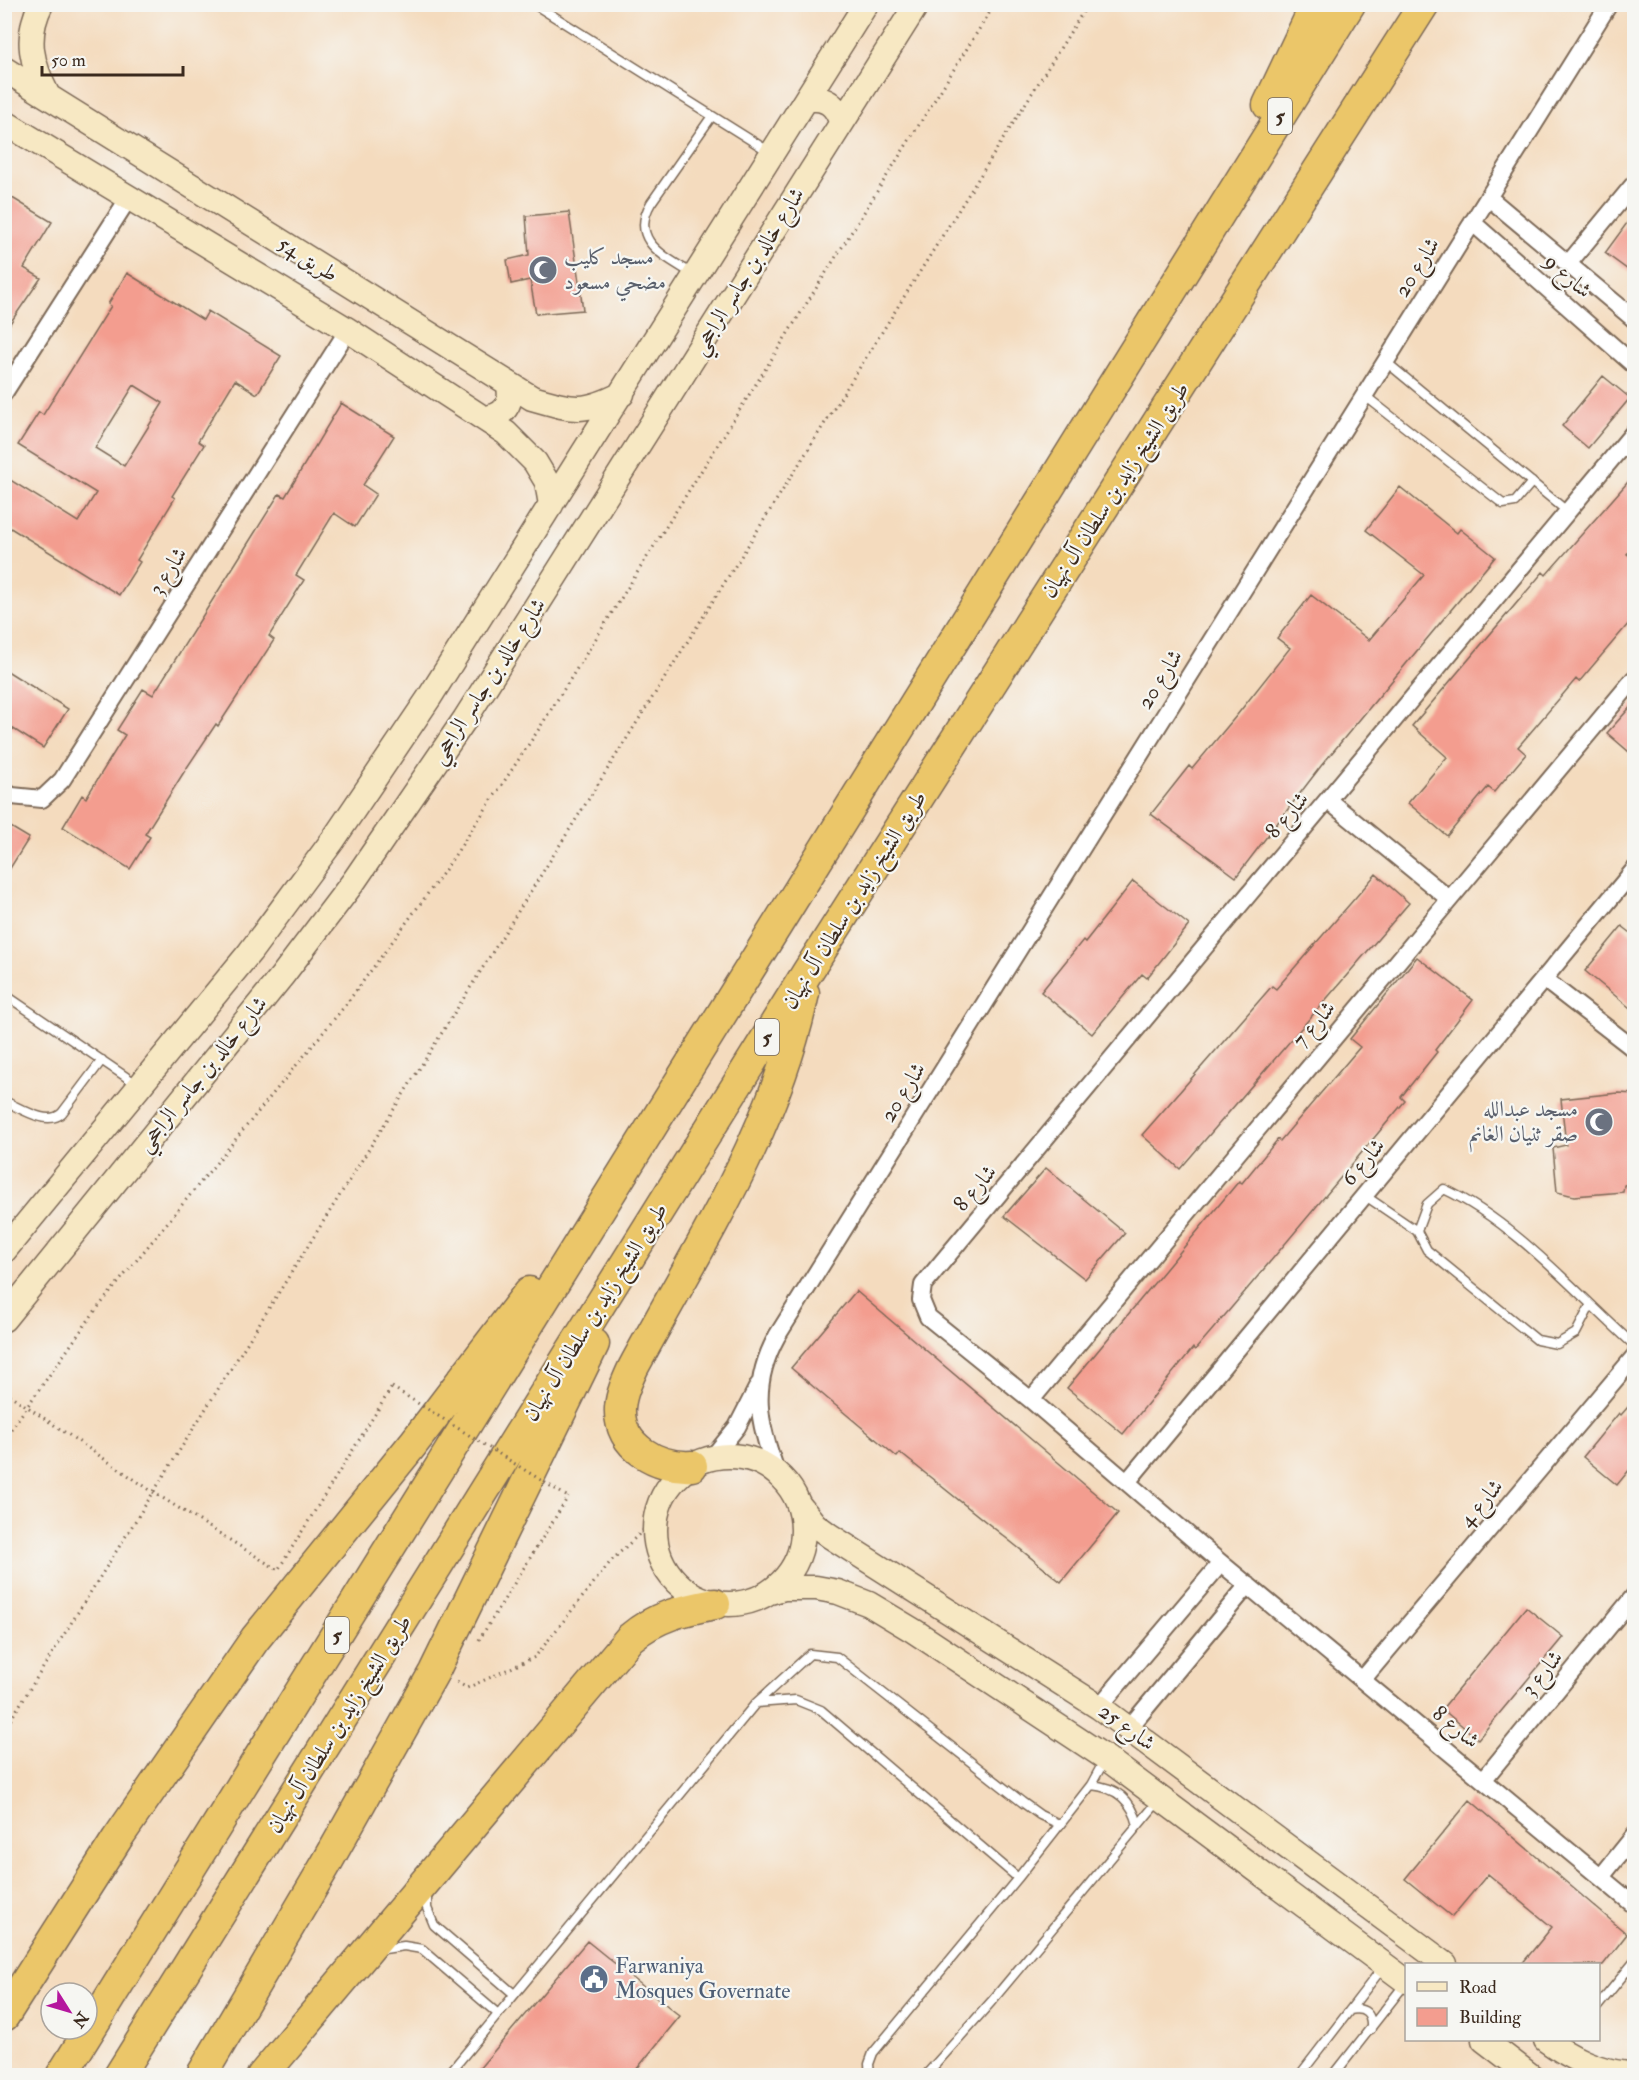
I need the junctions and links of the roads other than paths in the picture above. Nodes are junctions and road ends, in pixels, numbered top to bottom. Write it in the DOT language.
graph roads {
  1 [pos="41,4"];
  2 [pos="534,4"];
  3 [pos="866,4"];
  4 [pos="916,4"];
  5 [pos="1316,4"];
  6 [pos="1350,4"];
  7 [pos="1424,4"];
  8 [pos="1609,4"];
  9 [pos="836,53"];
  10 [pos="4,69"];
  11 [pos="871,75"];
  12 [pos="48,96"];
  13 [pos="807,99"];
  14 [pos="712,116"];
  15 [pos="4,122"];
  16 [pos="841,122"];
  17 [pos="772,154"];
  18 [pos="1635,184"];
  19 [pos="1488,197"];
  20 [pos="128,198"];
  21 [pos="1472,222"];
  22 [pos="1210,228"];
  23 [pos="1568,264"];
  24 [pos="696,276"];
  25 [pos="1635,319"];
  26 [pos="348,330"];
  27 [pos="1385,361"];
  28 [pos="1635,365"];
  29 [pos="508,384"];
  30 [pos="4,393"];
  31 [pos="622,394"];
  32 [pos="1364,395"];
  33 [pos="483,418"];
  34 [pos="1635,432"];
  35 [pos="1532,482"];
  36 [pos="551,506"];
  37 [pos="1568,512"];
  38 [pos="1635,679"];
  39 [pos="4,791"];
  40 [pos="1329,801"];
  41 [pos="333,840"];
  42 [pos="1635,870"];
  43 [pos="354,881"];
  44 [pos="1448,898"];
  45 [pos="250,952"];
  46 [pos="808,971"];
  47 [pos="282,976"];
  48 [pos="1545,980"];
  49 [pos="4,994"];
  50 [pos="1635,1049"];
  51 [pos="102,1060"];
  52 [pos="140,1086"];
  53 [pos="4,1101"];
  54 [pos="609,1191"];
  55 [pos="1364,1195"];
  56 [pos="653,1218"];
  57 [pos="1418,1231"];
  58 [pos="4,1251"];
  59 [pos="1590,1306"];
  60 [pos="4,1319"];
  61 [pos="1635,1345"];
  62 [pos="1635,1357"];
  63 [pos="759,1383"];
  64 [pos="1031,1400"];
  65 [pos="702,1462"];
  66 [pos="777,1473"];
  67 [pos="1127,1482"];
  68 [pos="799,1505"];
  69 [pos="1221,1563"];
  70 [pos="1248,1585"];
  71 [pos="770,1592"];
  72 [pos="1635,1596"];
  73 [pos="716,1604"];
  74 [pos="1363,1679"];
  75 [pos="756,1703"];
  76 [pos="1099,1707"];
  77 [pos="1129,1728"];
  78 [pos="1106,1758"];
  79 [pos="1484,1779"];
  80 [pos="1090,1785"];
  81 [pos="1161,1798"];
  82 [pos="1059,1824"];
  83 [pos="1138,1825"];
  84 [pos="1635,1836"];
  85 [pos="435,1869"];
  86 [pos="1601,1877"];
  87 [pos="1018,1878"];
  88 [pos="1635,1905"];
  89 [pos="363,1954"];
  90 [pos="1635,1962"];
  91 [pos="1442,1963"];
  92 [pos="1385,1964"];
  93 [pos="1405,1980"];
  94 [pos="1405,1985"];
  95 [pos="514,1994"];
  96 [pos="1600,2005"];
  97 [pos="1350,2010"];
  98 [pos="498,2014"];
  99 [pos="4,2016"];
  100 [pos="1371,2029"];
  101 [pos="1485,2041"];
  102 [pos="1558,2045"];
  103 [pos="1626,2075"];
  104 [pos="61,2076"];
  105 [pos="119,2076"];
  106 [pos="201,2076"];
  107 [pos="262,2076"];
  108 [pos="447,2076"];
  109 [pos="870,2076"];
  110 [pos="925,2076"];
  111 [pos="1299,2076"];
  112 [pos="1333,2076"];
  113 [pos="1531,2076"];
  1 -- 12 [label="street"];
  2 -- 14 [label="lane"];
  3 -- 9 [label="street, شارع خالد بن جاسر الراجحي"];
  4 -- 11 [label="street, شارع خالد بن جاسر الراجحي"];
  5 -- 22 [label="highway"];
  6 -- 22 [label="highway, 5"];
  7 -- 46 [label="highway, طريق الشيخ زايد بن سلطان آل نهيان / 5"];
  8 -- 19 [label="street, شارع 20"];
  9 -- 11 [label="street"];
  9 -- 13 [label="street, شارع خالد بن جاسر الراجحي"];
  10 -- 12 [label="street, طريق 54"];
  11 -- 16 [label="street, شارع خالد بن جاسر الراجحي"];
  12 -- 29 [label="street, طريق 54"];
  13 -- 16 [label="street"];
  13 -- 17 [label="street, شارع خالد بن جاسر الراجحي"];
  14 -- 17 [label="lane"];
  14 -- 24 [label="lane"];
  15 -- 20 [label="street, طريق 54"];
  16 -- 43 [label="street, شارع خالد بن جاسر الراجحي"];
  17 -- 24 [label="street, شارع خالد بن جاسر الراجحي"];
  18 -- 23 [label="street, شارع 9"];
  19 -- 21 [label="street, شارع 20"];
  19 -- 23 [label="street, شارع 9"];
  20 -- 26 [label="street, طريق 54"];
  20 -- 30 [label="street"];
  21 -- 27 [label="street, شارع 20"];
  21 -- 28 [label="street, شارع 9"];
  22 -- 54 [label="highway, 5"];
  23 -- 25 [label="street, شارع 9"];
  24 -- 31 [label="street, شارع خالد بن جاسر الراجحي"];
  26 -- 33 [label="street, طريق 54"];
  26 -- 39 [label="street, شارع 3"];
  27 -- 32 [label="street, شارع 20"];
  27 -- 35 [label="lane"];
  29 -- 31 [label="street, طريق 54"];
  29 -- 33 [label="street"];
  31 -- 36 [label="street, شارع خالد بن جاسر الراجحي"];
  32 -- 35 [label="lane"];
  32 -- 63 [label="street, شارع 20"];
  33 -- 36 [label="street, طريق 54"];
  34 -- 37 [label="street, شارع 8"];
  35 -- 37 [label="lane"];
  36 -- 41 [label="street, شارع خالد بن جاسر الراجحي"];
  37 -- 40 [label="street, شارع 8"];
  38 -- 44 [label="street, شارع 7"];
  40 -- 44 [label="street, شارع 8"];
  40 -- 64 [label="street, شارع 8"];
  41 -- 43 [label="street"];
  41 -- 45 [label="street, شارع خالد بن جاسر الراجحي"];
  42 -- 48 [label="street, شارع 6"];
  43 -- 47 [label="street, شارع خالد بن جاسر الراجحي"];
  44 -- 64 [label="street, شارع 7"];
  45 -- 47 [label="street"];
  45 -- 52 [label="street, شارع خالد بن جاسر الراجحي"];
  46 -- 56 [label="highway, طريق الشيخ زايد بن سلطان آل نهيان / 5"];
  46 -- 65 [label="highway"];
  47 -- 60 [label="street, شارع خالد بن جاسر الراجحي"];
  48 -- 50 [label="street"];
  48 -- 55 [label="street, شارع 6"];
  49 -- 51 [label="lane"];
  51 -- 52 [label="lane"];
  51 -- 53 [label="lane"];
  52 -- 58 [label="street, شارع خالد بن جاسر الراجحي"];
  54 -- 99 [label="highway"];
  54 -- 104 [label="highway, 5"];
  55 -- 57 [label="lane"];
  55 -- 67 [label="street, شارع 6"];
  56 -- 105 [label="highway, طريق الشيخ زايد بن سلطان آل نهيان / 5"];
  56 -- 106 [label="highway"];
  57 -- 59 [label="lane"];
  57 -- 59 [label="lane"];
  59 -- 61 [label="lane"];
  62 -- 74 [label="street, شارع 4"];
  63 -- 65 [label="street, شارع 20"];
  63 -- 66 [label="street, شارع 20"];
  64 -- 67 [label="street, شارع 8"];
  65 -- 66 [label="street"];
  65 -- 73 [label="street"];
  66 -- 68 [label="street"];
  67 -- 69 [label="street, شارع 8"];
  68 -- 71 [label="street"];
  68 -- 76 [label="street, شارع 25"];
  69 -- 70 [label="street, شارع 8"];
  69 -- 76 [label="street"];
  70 -- 74 [label="street, شارع 8"];
  70 -- 77 [label="street"];
  71 -- 73 [label="street"];
  71 -- 78 [label="street, شارع 25"];
  72 -- 79 [label="street, شارع 3"];
  73 -- 85 [label="highway"];
  74 -- 79 [label="street, شارع 8"];
  75 -- 82 [label="lane"];
  75 -- 87 [label="lane"];
  75 -- 95 [label="lane"];
  76 -- 77 [label="street, شارع 25"];
  77 -- 91 [label="street, شارع 25"];
  78 -- 80 [label="lane"];
  78 -- 81 [label="street, شارع 25"];
  79 -- 86 [label="street, شارع 8"];
  80 -- 82 [label="lane"];
  80 -- 83 [label="lane"];
  81 -- 83 [label="lane"];
  81 -- 92 [label="street, شارع 25"];
  82 -- 87 [label="lane"];
  83 -- 110 [label="lane"];
  84 -- 86 [label="street"];
  85 -- 89 [label="highway"];
  85 -- 95 [label="lane"];
  86 -- 88 [label="street, شارع 8"];
  87 -- 109 [label="lane"];
  89 -- 98 [label="lane"];
  89 -- 107 [label="highway"];
  90 -- 96 [label="lane"];
  92 -- 93 [label="street, شارع 25"];
  92 -- 97 [label="lane"];
  94 -- 100 [label="lane"];
  95 -- 98 [label="lane"];
  97 -- 100 [label="lane"];
  97 -- 111 [label="lane"];
  98 -- 108 [label="lane"];
  100 -- 112 [label="lane"];
  101 -- 113 [label="street"];
  102 -- 103 [label="street"];
}
